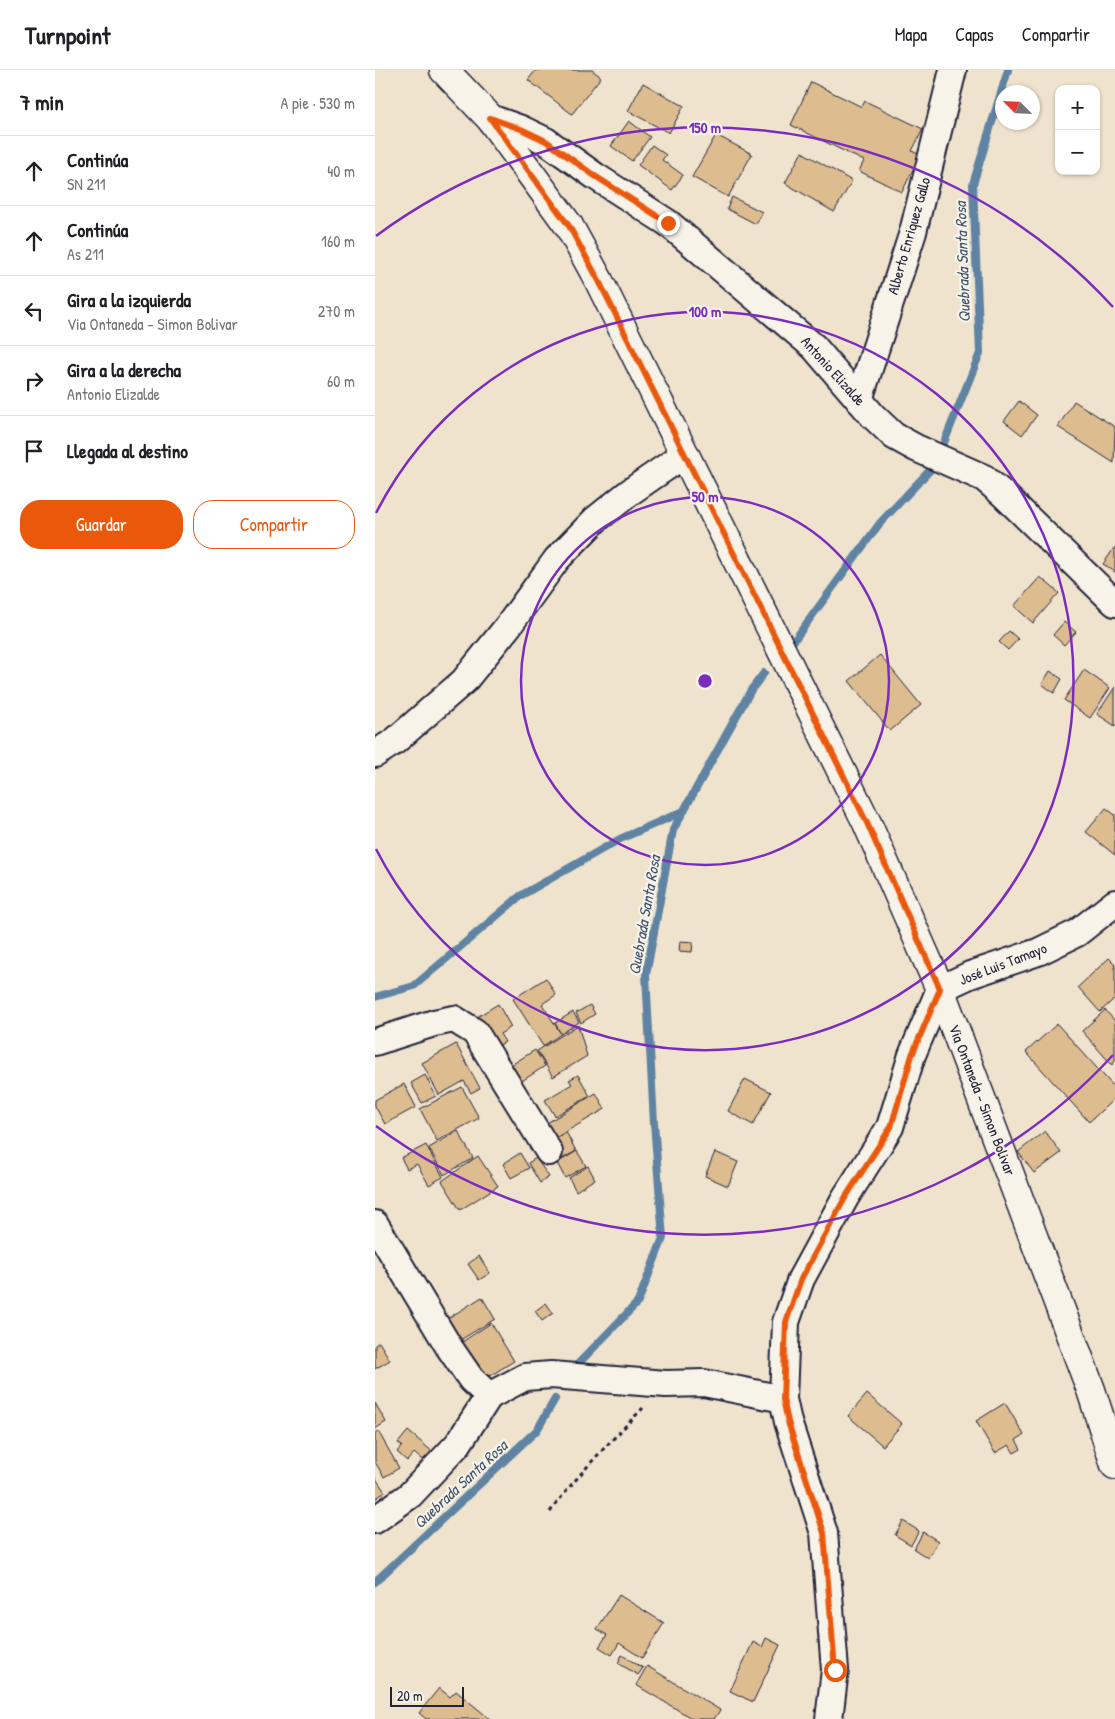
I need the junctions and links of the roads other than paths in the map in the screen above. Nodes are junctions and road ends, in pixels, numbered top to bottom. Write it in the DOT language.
graph roads {
  1 [pos="444,70"];
  2 [pos="953,70"];
  3 [pos="490,118"];
  4 [pos="859,400"];
  5 [pos="685,454"];
  6 [pos="1115,603"];
  7 [pos="375,754"];
  8 [pos="1115,903"];
  9 [pos="940,989"];
  10 [pos="375,1042"];
  11 [pos="549,1152"];
  12 [pos="375,1224"];
  13 [pos="489,1396"];
  14 [pos="783,1399"];
  15 [pos="1115,1465"];
  16 [pos="375,1520"];
  17 [pos="829,1719"];
  1 -- 3 [label="street, Via Ontaneda - Simon Bolivar"];
  2 -- 4 [label="street, Alberto Enriquez Gallo"];
  3 -- 4 [label="street, Antonio Elizalde"];
  3 -- 5 [label="street, Via Ontaneda - Simon Bolivar"];
  4 -- 6 [label="street, Antonio Elizalde"];
  5 -- 7 [label="street"];
  5 -- 9 [label="street, Via Ontaneda - Simon Bolivar"];
  8 -- 9 [label="street, José Luis Tamayo"];
  9 -- 14 [label="street"];
  9 -- 15 [label="street, Via Ontaneda - Simon Bolivar"];
  10 -- 11 [label="street"];
  12 -- 13 [label="street"];
  13 -- 14 [label="street"];
  13 -- 16 [label="street"];
  14 -- 17 [label="street"];
}
